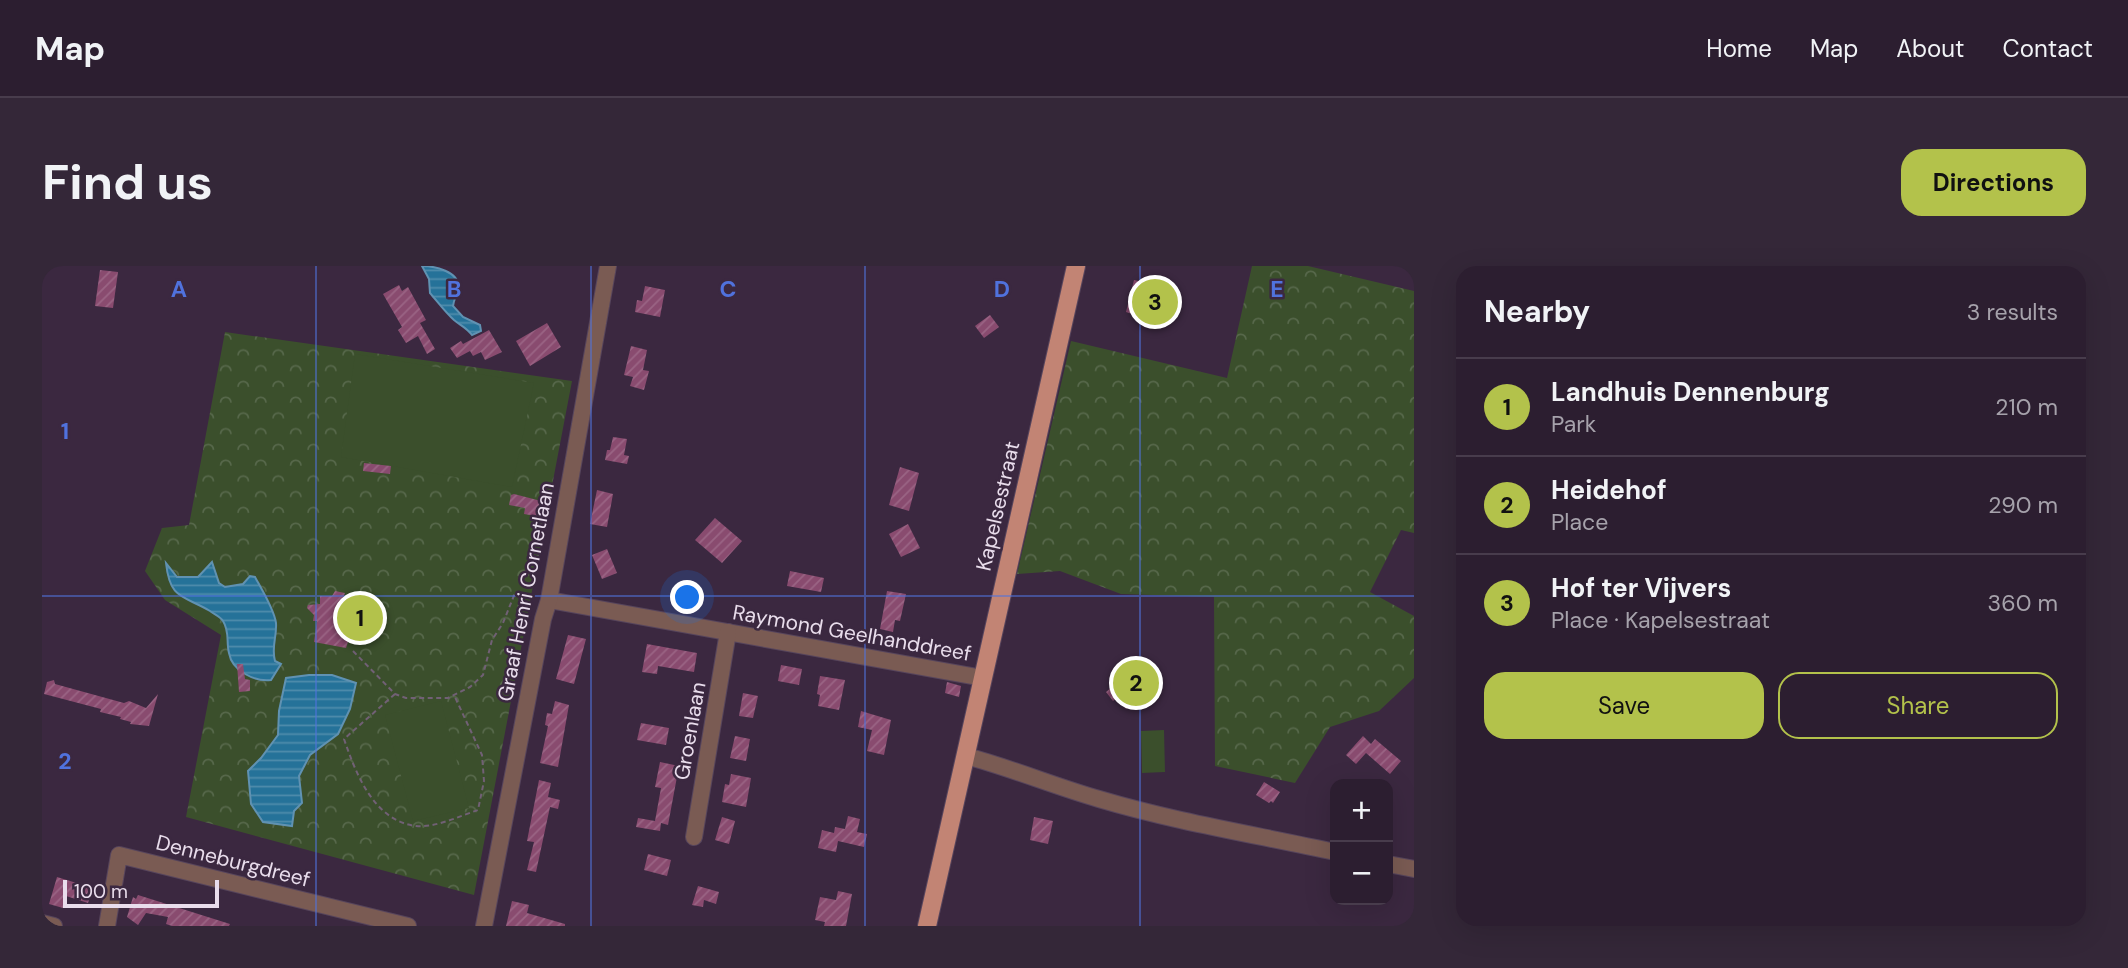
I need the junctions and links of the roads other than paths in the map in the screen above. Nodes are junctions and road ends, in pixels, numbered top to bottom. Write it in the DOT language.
graph roads {
  1 [pos="608,266"];
  2 [pos="1076,266"];
  3 [pos="549,600"];
  4 [pos="728,632"];
  5 [pos="983,678"];
  6 [pos="966,756"];
  7 [pos="694,837"];
  8 [pos="1330,851"];
  9 [pos="1393,865"];
  10 [pos="1414,869"];
  11 [pos="42,923"];
  12 [pos="54,926"];
  13 [pos="107,926"];
  14 [pos="408,926"];
  15 [pos="484,926"];
  16 [pos="927,926"];
  1 -- 3 [label="street, Graaf Henri Cornetlaan"];
  2 -- 5 [label="main road, Kapelsestraat"];
  3 -- 4 [label="street, Raymond Geelhanddreef"];
  3 -- 15 [label="street, Graaf Henri Cornetlaan"];
  4 -- 5 [label="street, Raymond Geelhanddreef"];
  4 -- 7 [label="street, Groenlaan"];
  5 -- 6 [label="main road, Kapelsestraat"];
  6 -- 8 [label="street"];
  6 -- 16 [label="main road, Kapelsestraat"];
  9 -- 10 [label="street"];
  11 -- 12 [label="street"];
  13 -- 14 [label="street, Denneburgdreef"];
}
